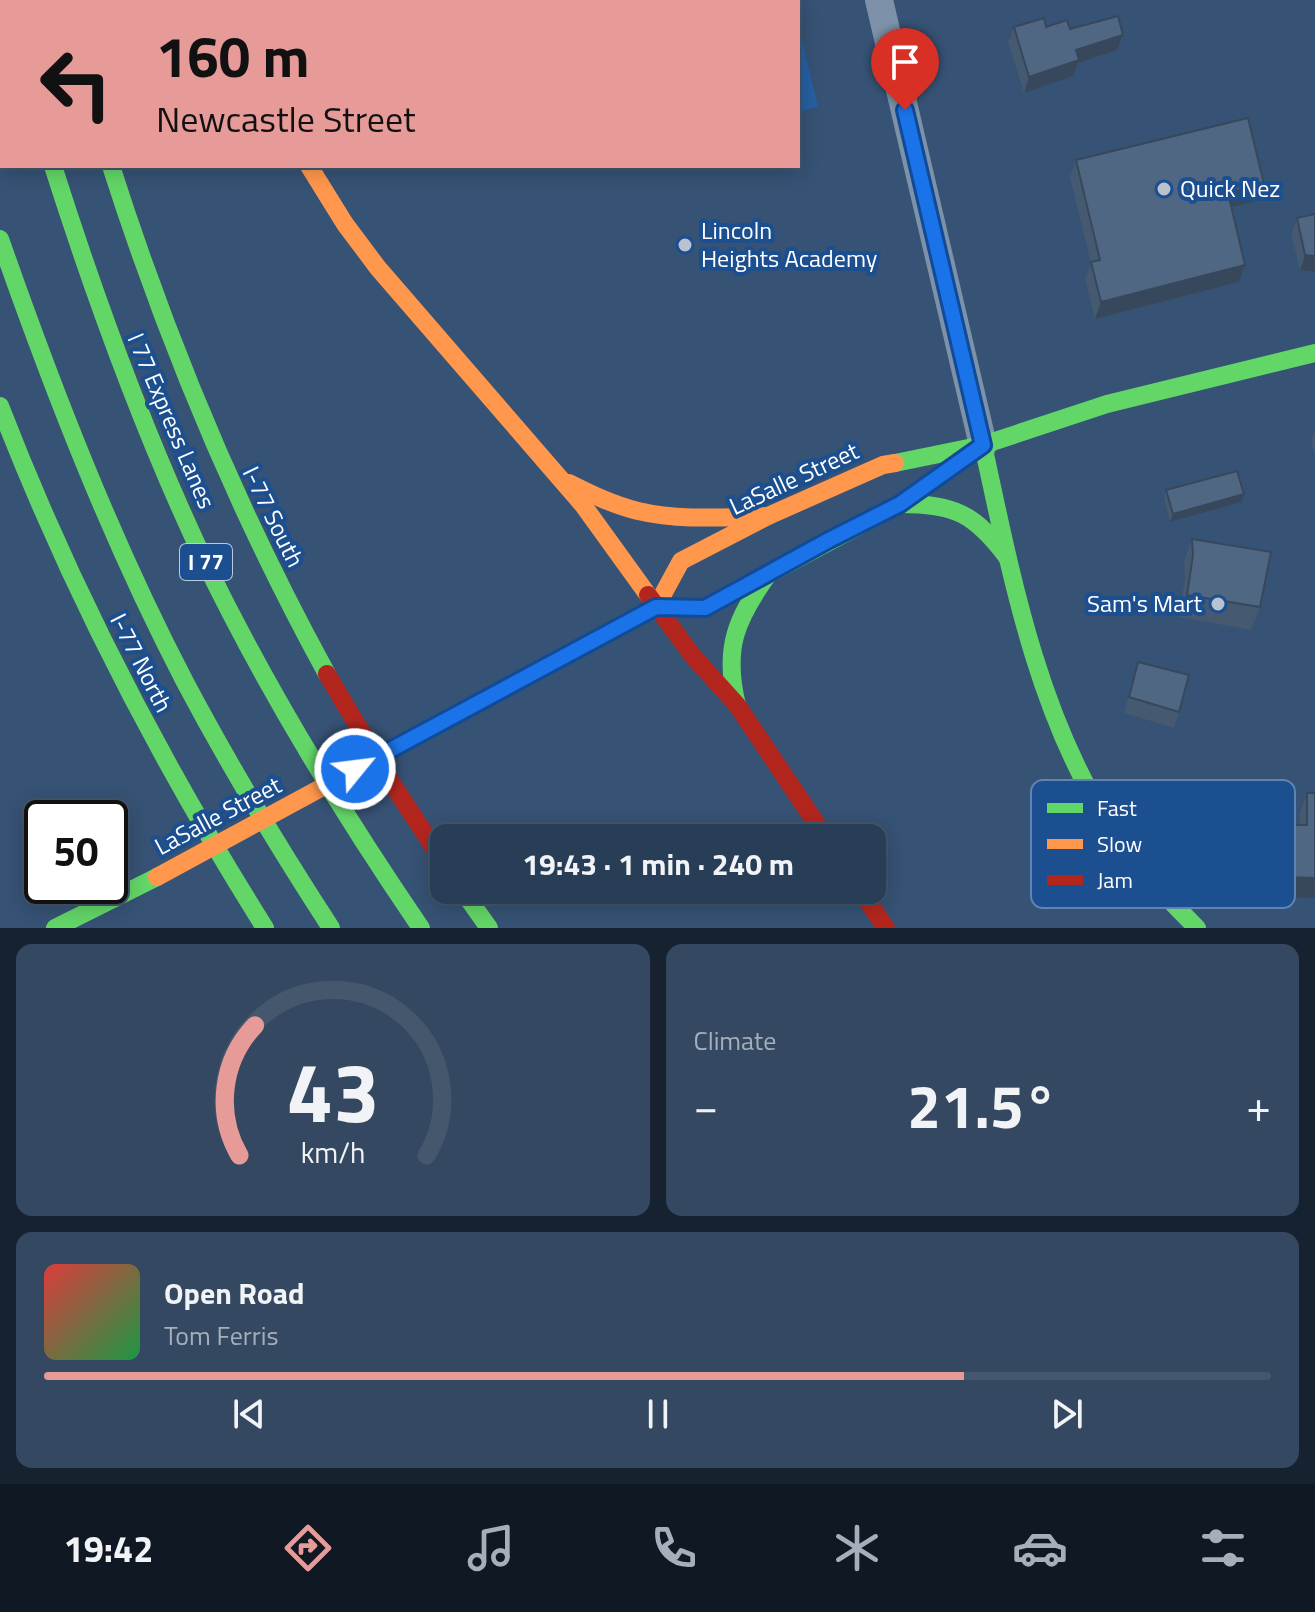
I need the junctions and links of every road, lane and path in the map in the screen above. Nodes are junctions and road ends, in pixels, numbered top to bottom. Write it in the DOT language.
graph roads {
  1 [pos="879,0"];
  2 [pos="54,168"];
  3 [pos="112,168"];
  4 [pos="310,168"];
  5 [pos="0,239"];
  6 [pos="1315,353"];
  7 [pos="0,406"];
  8 [pos="983,445"];
  9 [pos="561,479"];
  10 [pos="900,504"];
  11 [pos="768,516"];
  12 [pos="1010,561"];
  13 [pos="769,573"];
  14 [pos="656,607"];
  15 [pos="737,705"];
  16 [pos="1082,780"];
  17 [pos="817,824"];
  18 [pos="430,841"];
  19 [pos="472,904"];
  20 [pos="870,904"];
  21 [pos="1176,908"];
  22 [pos="55,928"];
  23 [pos="265,928"];
  24 [pos="331,928"];
  25 [pos="421,928"];
  26 [pos="489,928"];
  27 [pos="886,928"];
  28 [pos="1197,928"];
  1 -- 8 [label="street"];
  2 -- 25 [label="main road, I 77 Express Lanes / I 77"];
  3 -- 18 [label="main road, I-77 South / I 77"];
  4 -- 9 [label="main road"];
  5 -- 24 [label="main road"];
  6 -- 8 [label="main road, LaSalle Street"];
  7 -- 23 [label="main road, I-77 North"];
  8 -- 10 [label="main road, LaSalle Street"];
  8 -- 11 [label="main road, LaSalle Street"];
  8 -- 12 [label="main road"];
  9 -- 11 [label="main road"];
  9 -- 14 [label="main road"];
  10 -- 12 [label="main road"];
  10 -- 13 [label="main road, LaSalle Street"];
  11 -- 14 [label="main road, LaSalle Street"];
  12 -- 16 [label="main road"];
  13 -- 14 [label="main road, LaSalle Street"];
  13 -- 15 [label="main road"];
  14 -- 15 [label="main road"];
  14 -- 22 [label="main road, LaSalle Street, bridge"];
  15 -- 17 [label="main road"];
  19 -- 26 [label="main road"];
  20 -- 27 [label="main road"];
  21 -- 28 [label="main road"];
}
